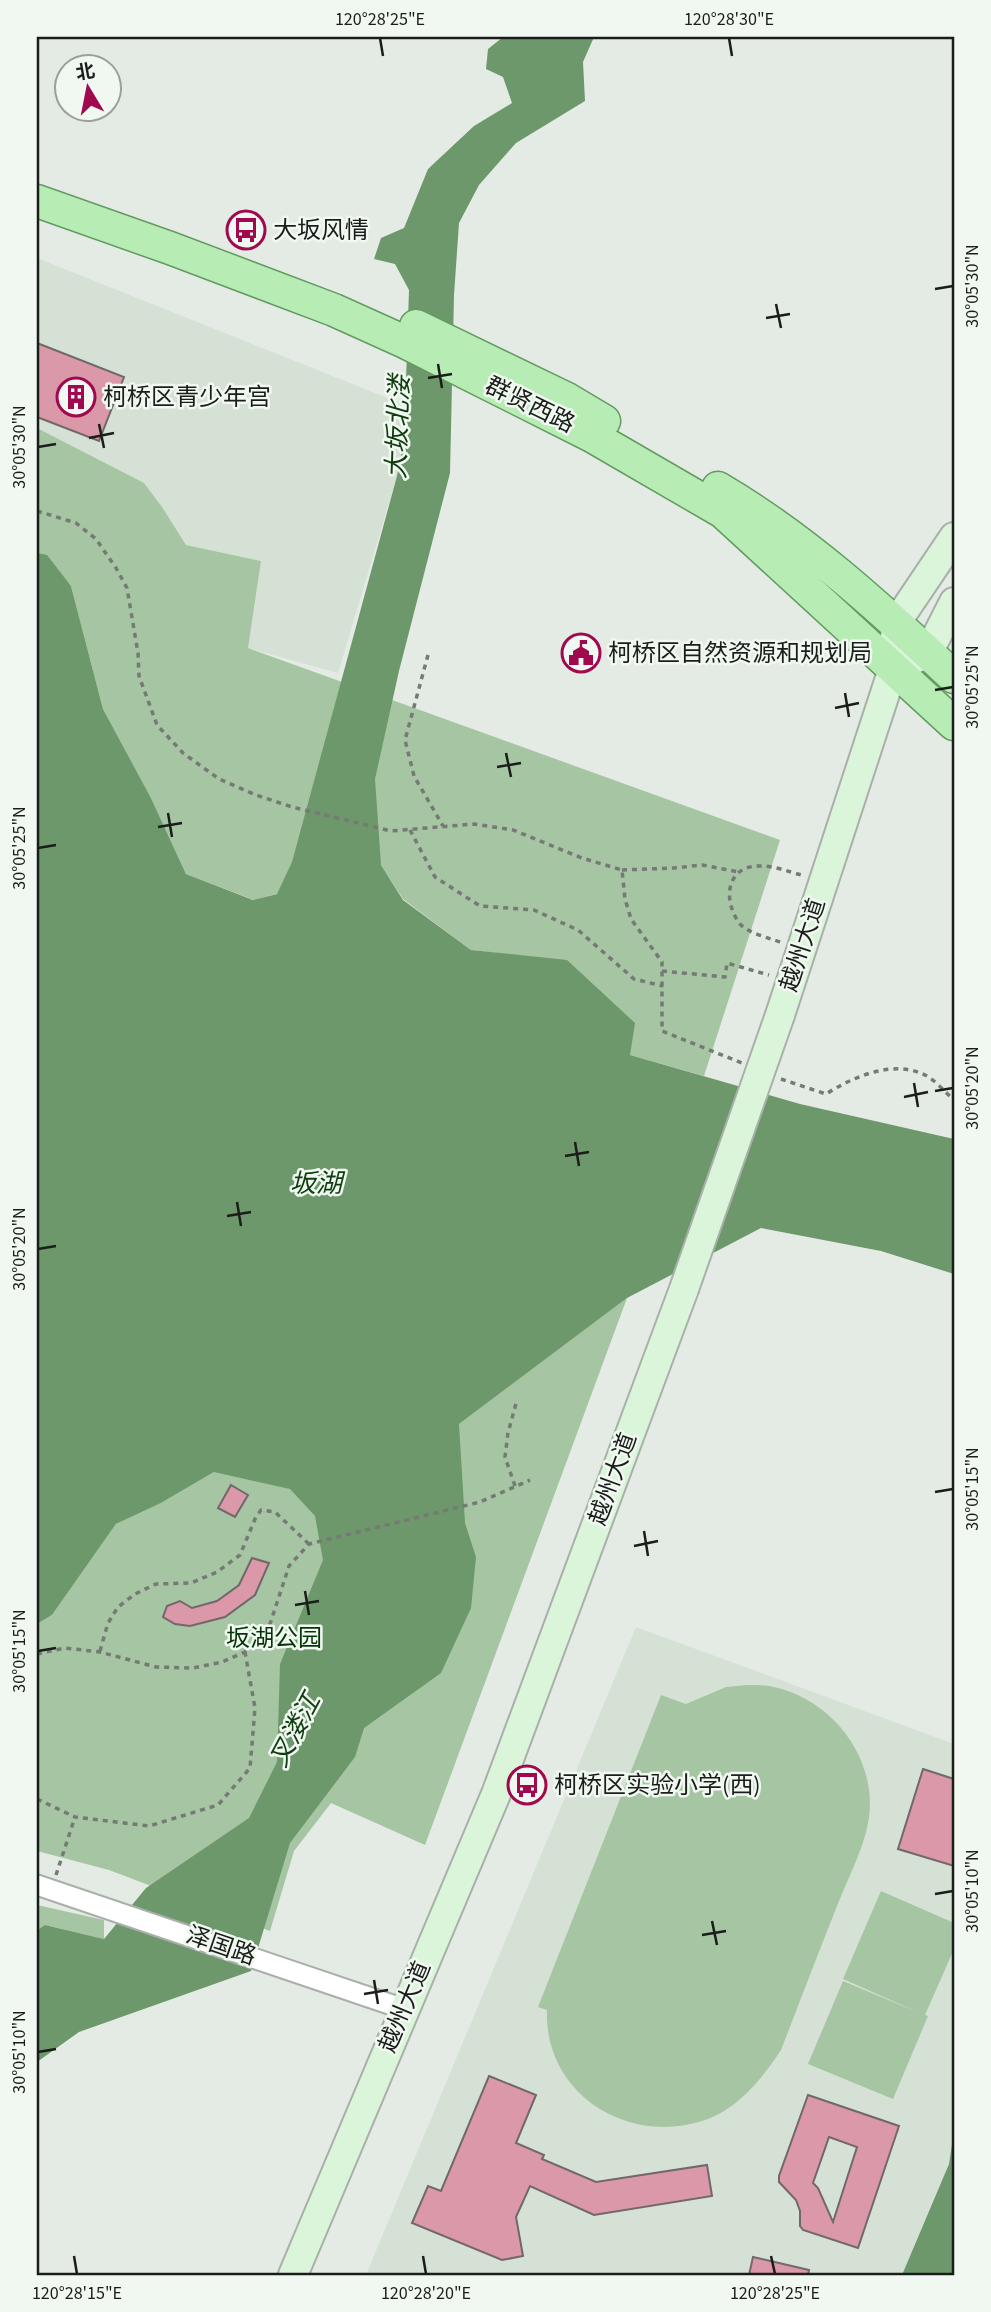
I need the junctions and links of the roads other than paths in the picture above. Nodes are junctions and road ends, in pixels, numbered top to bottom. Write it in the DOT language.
graph roads {
  1 [pos="37,180"];
  2 [pos="37,201"];
  3 [pos="404,331"];
  4 [pos="457,357"];
  5 [pos="954,537"];
  6 [pos="954,602"];
  7 [pos="896,623"];
  8 [pos="928,653"];
  9 [pos="893,669"];
  10 [pos="954,677"];
  11 [pos="954,723"];
  12 [pos="44,1887"];
  13 [pos="404,2009"];
  14 [pos="293,2275"];
  1 -- 3 [label="main road, 群贤西路"];
  2 -- 3 [label="main road, 群贤西路"];
  3 -- 4 [label="main road, 群贤西路"];
  4 -- 7 [label="main road, 群贤西路"];
  4 -- 9 [label="main road, 群贤西路"];
  5 -- 7 [label="street"];
  6 -- 8 [label="street"];
  7 -- 8 [label="main road, 群贤西路"];
  7 -- 9 [label="street, 越州大道"];
  8 -- 9 [label="street"];
  8 -- 10 [label="main road, 群贤西路"];
  9 -- 11 [label="main road, 群贤西路"];
  9 -- 13 [label="street, 越州大道, bridge"];
  12 -- 13 [label="street, 泽国路"];
  13 -- 14 [label="street, 越州大道"];
}
